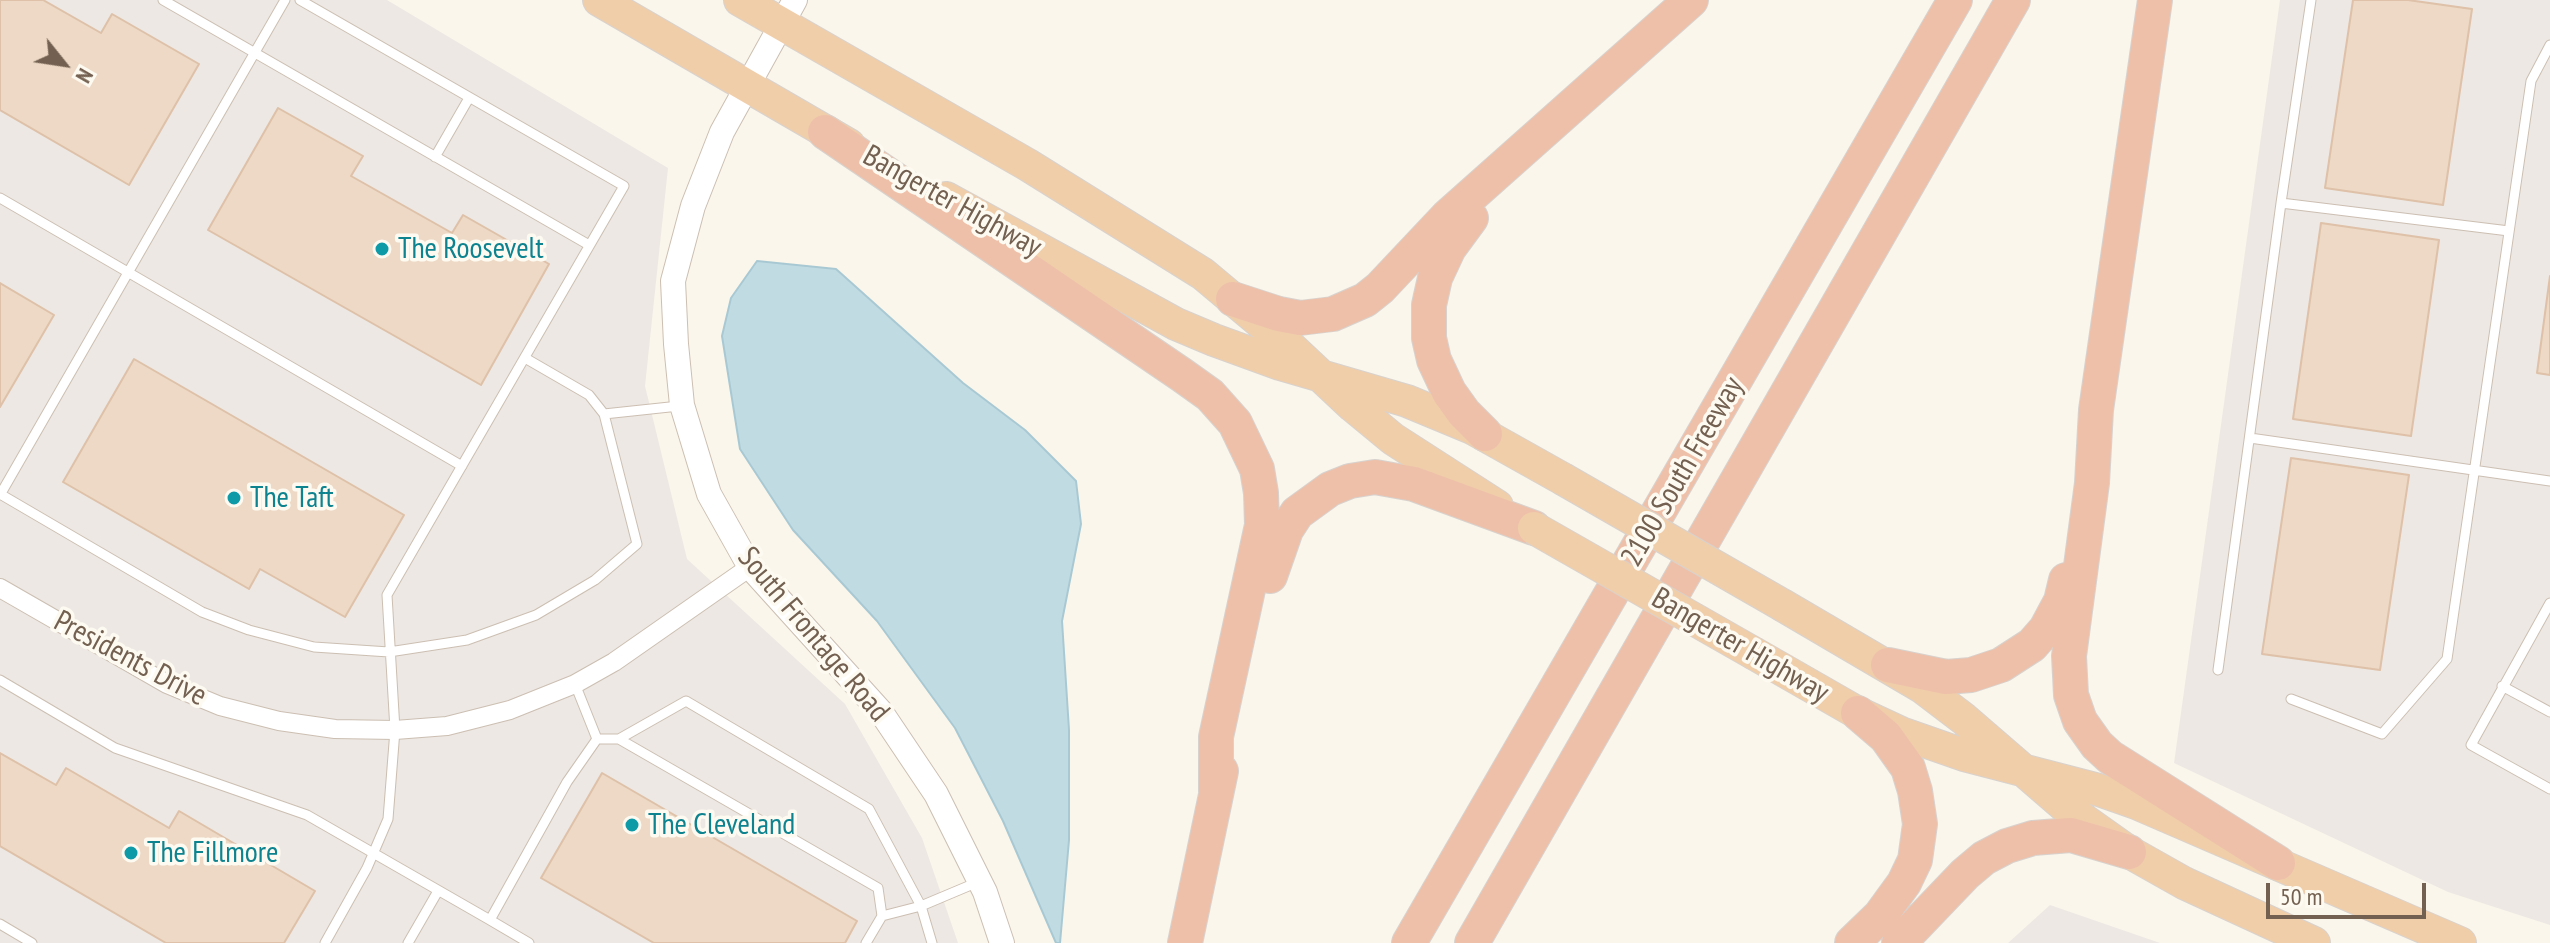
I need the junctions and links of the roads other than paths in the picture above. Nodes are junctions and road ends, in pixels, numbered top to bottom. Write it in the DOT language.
graph roads {
  1 [pos="163,0"];
  2 [pos="285,0"];
  3 [pos="300,0"];
  4 [pos="599,0"];
  5 [pos="740,0"];
  6 [pos="1693,0"];
  7 [pos="1955,0"];
  8 [pos="2013,0"];
  9 [pos="2155,0"];
  10 [pos="2311,0"];
  11 [pos="788,12"];
  12 [pos="2550,45"];
  13 [pos="255,52"];
  14 [pos="745,86"];
  15 [pos="469,98"];
  16 [pos="825,132"];
  17 [pos="435,157"];
  18 [pos="0,198"];
  19 [pos="2281,203"];
  20 [pos="2509,231"];
  21 [pos="589,245"];
  22 [pos="128,272"];
  23 [pos="1233,299"];
  24 [pos="525,358"];
  25 [pos="1319,374"];
  26 [pos="682,405"];
  27 [pos="2096,410"];
  28 [pos="604,414"];
  29 [pos="1485,434"];
  30 [pos="2250,438"];
  31 [pos="462,466"];
  32 [pos="2475,469"];
  33 [pos="2550,481"];
  34 [pos="0,494"];
  35 [pos="1534,528"];
  36 [pos="750,567"];
  37 [pos="0,590"];
  38 [pos="2550,603"];
  39 [pos="389,652"];
  40 [pos="1888,665"];
  41 [pos="2218,670"];
  42 [pos="0,680"];
  43 [pos="575,684"];
  44 [pos="2502,686"];
  45 [pos="2291,699"];
  46 [pos="2550,712"];
  47 [pos="1858,713"];
  48 [pos="395,730"];
  49 [pos="597,739"];
  50 [pos="619,739"];
  51 [pos="2023,770"];
  52 [pos="2550,789"];
  53 [pos="1216,791"];
  54 [pos="2129,852"];
  55 [pos="373,855"];
  56 [pos="2278,863"];
  57 [pos="980,881"];
  58 [pos="438,891"];
  59 [pos="921,906"];
  60 [pos="882,916"];
  61 [pos="490,920"];
  62 [pos="0,924"];
  63 [pos="32,943"];
  64 [pos="325,943"];
  65 [pos="408,943"];
  66 [pos="529,943"];
  67 [pos="866,943"];
  68 [pos="932,943"];
  69 [pos="1002,943"];
  70 [pos="1185,943"];
  71 [pos="1409,943"];
  72 [pos="1472,943"];
  73 [pos="1852,943"];
  74 [pos="1899,943"];
  75 [pos="2314,943"];
  76 [pos="2460,943"];
  1 -- 13 [label="lane"];
  2 -- 13 [label="lane"];
  3 -- 15 [label="lane"];
  4 -- 14 [label="highway, Bangerter Highway"];
  5 -- 11 [label="highway, Bangerter Highway"];
  6 -- 23 [label="highway"];
  6 -- 29 [label="highway"];
  7 -- 71 [label="highway, 2100 South Freeway"];
  8 -- 72 [label="highway, 2100 South Freeway"];
  9 -- 27 [label="highway"];
  10 -- 19 [label="lane"];
  11 -- 14 [label="street, South Frontage Road"];
  11 -- 23 [label="highway, Bangerter Highway"];
  12 -- 20 [label="lane"];
  13 -- 17 [label="lane"];
  13 -- 22 [label="lane"];
  14 -- 16 [label="highway, Bangerter Highway"];
  14 -- 26 [label="street, South Frontage Road"];
  15 -- 17 [label="lane"];
  15 -- 21 [label="lane"];
  16 -- 25 [label="highway, Bangerter Highway"];
  16 -- 53 [label="highway"];
  17 -- 21 [label="lane"];
  18 -- 22 [label="lane"];
  19 -- 20 [label="lane"];
  19 -- 30 [label="lane"];
  20 -- 32 [label="lane"];
  21 -- 24 [label="lane"];
  22 -- 31 [label="lane"];
  22 -- 34 [label="lane"];
  23 -- 25 [label="highway, Bangerter Highway"];
  24 -- 28 [label="lane"];
  24 -- 31 [label="lane"];
  25 -- 29 [label="highway, Bangerter Highway"];
  25 -- 35 [label="highway, Bangerter Highway"];
  26 -- 28 [label="lane"];
  26 -- 36 [label="street, South Frontage Road"];
  27 -- 40 [label="highway"];
  27 -- 56 [label="highway"];
  28 -- 39 [label="lane"];
  29 -- 40 [label="highway, Bangerter Highway, bridge"];
  30 -- 32 [label="lane"];
  30 -- 41 [label="lane"];
  31 -- 39 [label="lane"];
  32 -- 33 [label="lane"];
  32 -- 45 [label="lane"];
  34 -- 39 [label="lane"];
  35 -- 47 [label="highway, Bangerter Highway, bridge"];
  35 -- 53 [label="highway"];
  36 -- 43 [label="street, Presidents Drive"];
  36 -- 57 [label="street, South Frontage Road"];
  37 -- 48 [label="street, Presidents Drive"];
  38 -- 44 [label="lane"];
  39 -- 48 [label="lane"];
  40 -- 51 [label="highway, Bangerter Highway"];
  42 -- 55 [label="lane"];
  43 -- 48 [label="street, Presidents Drive"];
  43 -- 49 [label="lane"];
  44 -- 46 [label="lane"];
  44 -- 52 [label="lane"];
  47 -- 51 [label="highway, Bangerter Highway"];
  47 -- 73 [label="highway"];
  48 -- 55 [label="lane"];
  49 -- 50 [label="lane"];
  49 -- 61 [label="lane"];
  50 -- 59 [label="lane"];
  50 -- 60 [label="lane"];
  51 -- 54 [label="highway, Bangerter Highway"];
  51 -- 56 [label="highway, Bangerter Highway"];
  53 -- 70 [label="highway"];
  54 -- 74 [label="highway"];
  54 -- 75 [label="highway, Bangerter Highway"];
  55 -- 58 [label="lane"];
  55 -- 64 [label="lane"];
  56 -- 76 [label="highway, Bangerter Highway"];
  57 -- 59 [label="lane"];
  57 -- 69 [label="street, South Frontage Road"];
  58 -- 61 [label="lane"];
  58 -- 65 [label="lane"];
  59 -- 60 [label="lane"];
  59 -- 68 [label="lane"];
  60 -- 67 [label="lane"];
  61 -- 66 [label="lane"];
  62 -- 63 [label="lane"];
}
